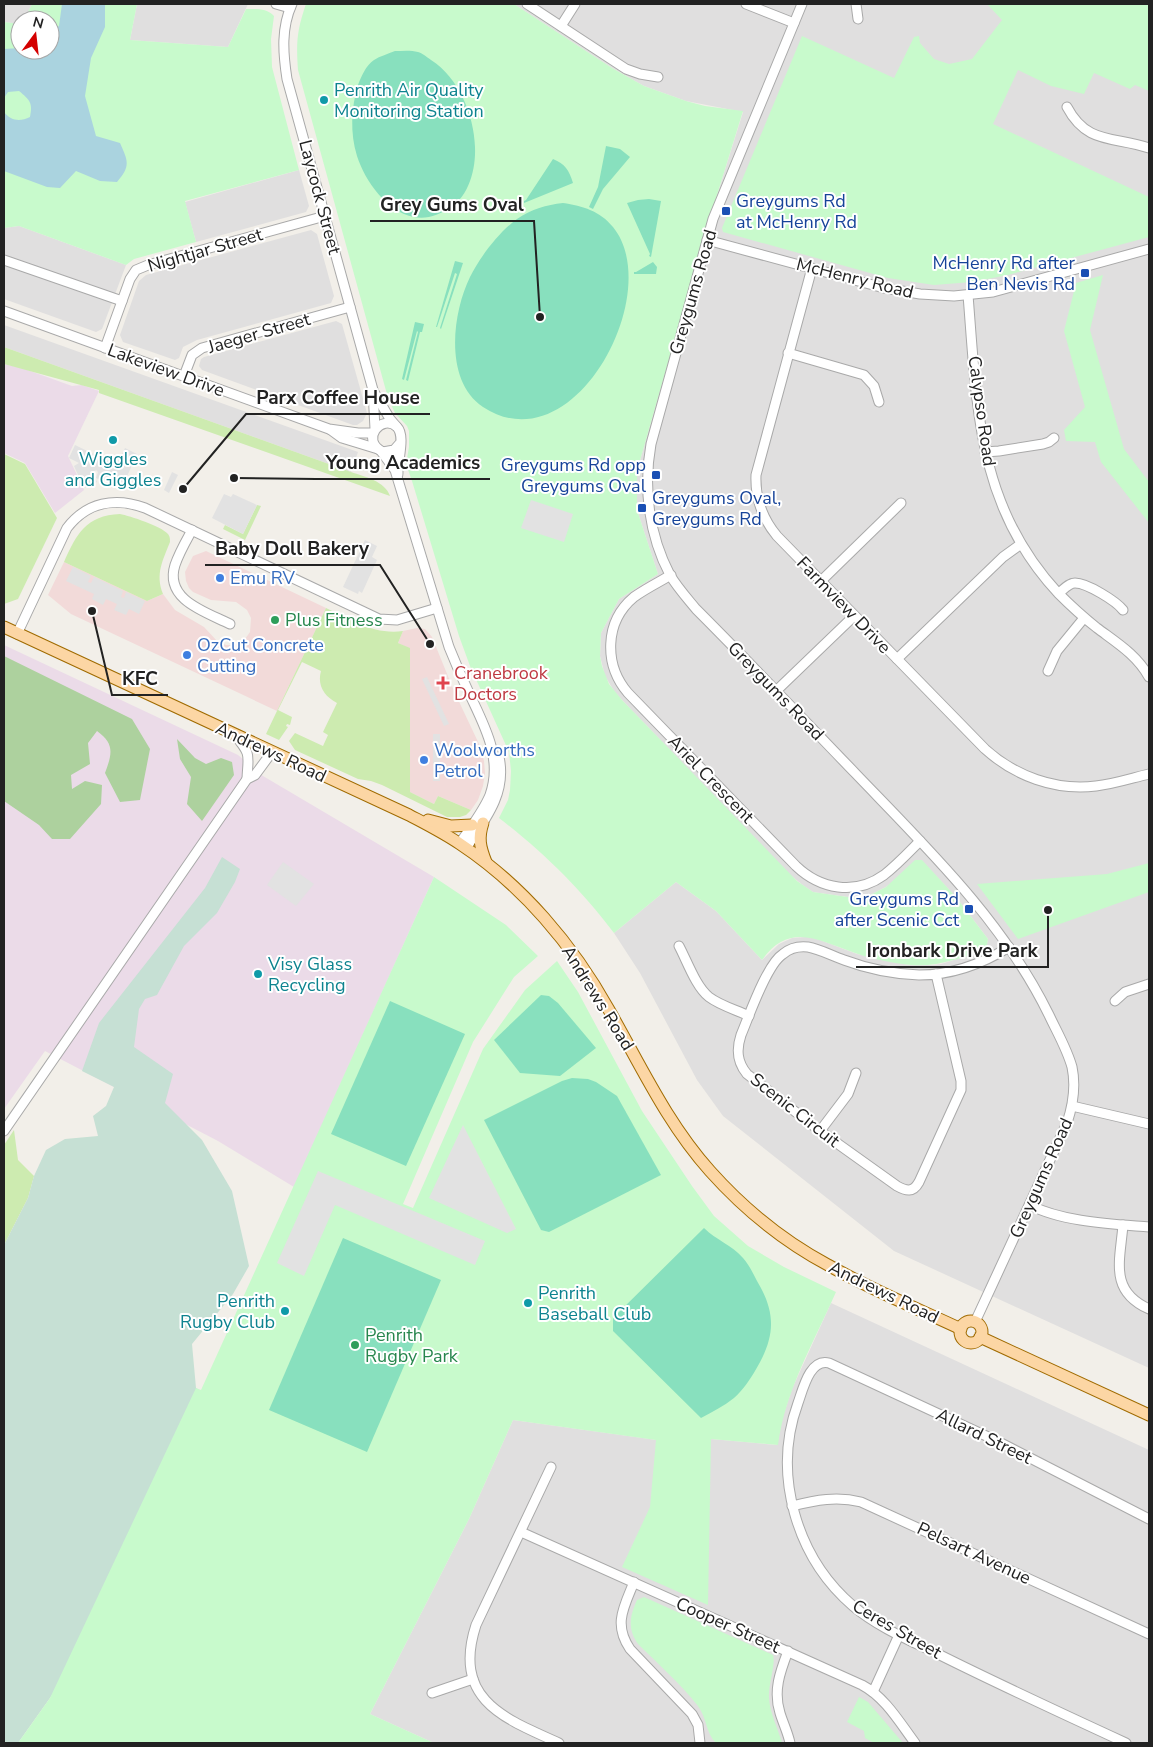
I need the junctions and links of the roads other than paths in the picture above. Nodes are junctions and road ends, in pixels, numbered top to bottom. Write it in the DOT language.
graph roads {
  1 [pos="276,4"];
  2 [pos="526,4"];
  3 [pos="575,4"];
  4 [pos="746,4"];
  5 [pos="802,4"];
  6 [pos="856,4"];
  7 [pos="291,6"];
  8 [pos="858,19"];
  9 [pos="794,23"];
  10 [pos="561,26"];
  11 [pos="658,76"];
  12 [pos="1067,107"];
  13 [pos="1149,148"];
  14 [pos="326,216"];
  15 [pos="707,240"];
  16 [pos="1149,249"];
  17 [pos="4,260"];
  18 [pos="812,268"];
  19 [pos="968,295"];
  20 [pos="122,301"];
  21 [pos="350,307"];
  22 [pos="4,311"];
  23 [pos="105,348"];
  24 [pos="788,353"];
  25 [pos="184,376"];
  26 [pos="373,390"];
  27 [pos="880,402"];
  28 [pos="398,428"];
  29 [pos="329,429"];
  30 [pos="374,431"];
  31 [pos="1054,438"];
  32 [pos="401,442"];
  33 [pos="380,450"];
  34 [pos="985,452"];
  35 [pos="398,480"];
  36 [pos="901,503"];
  37 [pos="192,530"];
  38 [pos="1021,544"];
  39 [pos="670,575"];
  40 [pos="820,581"];
  41 [pos="1059,593"];
  42 [pos="437,608"];
  43 [pos="1123,610"];
  44 [pos="854,616"];
  45 [pos="1084,618"];
  46 [pos="230,624"];
  47 [pos="4,628"];
  48 [pos="17,634"];
  49 [pos="897,659"];
  50 [pos="1048,671"];
  51 [pos="1149,677"];
  52 [pos="776,691"];
  53 [pos="235,735"];
  54 [pos="272,752"];
  55 [pos="1149,774"];
  56 [pos="247,779"];
  57 [pos="409,815"];
  58 [pos="478,824"];
  59 [pos="920,840"];
  60 [pos="463,846"];
  61 [pos="487,864"];
  62 [pos="679,946"];
  63 [pos="1009,947"];
  64 [pos="936,974"];
  65 [pos="1149,984"];
  66 [pos="1114,1001"];
  67 [pos="750,1016"];
  68 [pos="856,1073"];
  69 [pos="1072,1106"];
  70 [pos="1148,1124"];
  71 [pos="4,1131"];
  72 [pos="820,1131"];
  73 [pos="1030,1205"];
  74 [pos="1123,1225"];
  75 [pos="1149,1227"];
  76 [pos="1123,1288"];
  77 [pos="1115,1293"];
  78 [pos="1149,1309"];
  79 [pos="975,1322"];
  80 [pos="961,1328"];
  81 [pos="980,1337"];
  82 [pos="817,1364"];
  83 [pos="1149,1415"];
  84 [pos="551,1467"];
  85 [pos="792,1506"];
  86 [pos="1149,1519"];
  87 [pos="521,1532"];
  88 [pos="634,1582"];
  89 [pos="899,1634"];
  90 [pos="1149,1634"];
  91 [pos="788,1651"];
  92 [pos="473,1679"];
  93 [pos="873,1692"];
  94 [pos="432,1693"];
  95 [pos="559,1743"];
  96 [pos="700,1743"];
  97 [pos="790,1743"];
  98 [pos="915,1743"];
  99 [pos="1126,1743"];
  1 -- 7 [label="street"];
  2 -- 10 [label="street"];
  3 -- 10 [label="street"];
  4 -- 9 [label="street"];
  5 -- 9 [label="street, Greygums Road"];
  6 -- 8 [label="street"];
  7 -- 14 [label="street, Laycock Street"];
  9 -- 15 [label="street, Greygums Road"];
  10 -- 11 [label="street"];
  12 -- 13 [label="street"];
  14 -- 20 [label="street, Nightjar Street"];
  14 -- 21 [label="street, Laycock Street"];
  15 -- 18 [label="street, McHenry Road"];
  15 -- 39 [label="street, Greygums Road"];
  16 -- 19 [label="street, McHenry Road"];
  17 -- 20 [label="street"];
  18 -- 19 [label="street, McHenry Road"];
  18 -- 24 [label="street, Farmview Drive"];
  19 -- 34 [label="street, Calypso Road"];
  20 -- 23 [label="street, Nightjar Street"];
  21 -- 25 [label="street, Jaeger Street"];
  21 -- 26 [label="street, Laycock Street"];
  22 -- 23 [label="street, Lakeview Drive"];
  23 -- 25 [label="street, Lakeview Drive"];
  24 -- 27 [label="street"];
  24 -- 40 [label="street, Farmview Drive"];
  25 -- 29 [label="street, Lakeview Drive"];
  26 -- 28 [label="street, Laycock Street"];
  26 -- 30 [label="street, Laycock Street"];
  28 -- 30 [label="street"];
  28 -- 32 [label="street"];
  29 -- 30 [label="street, Lakeview Drive"];
  29 -- 33 [label="street, Lakeview Drive"];
  30 -- 33 [label="street"];
  31 -- 34 [label="street"];
  32 -- 33 [label="street"];
  32 -- 35 [label="street"];
  33 -- 35 [label="street"];
  34 -- 38 [label="street, Calypso Road"];
  35 -- 42 [label="street"];
  36 -- 40 [label="street"];
  37 -- 42 [label="street"];
  37 -- 46 [label="street"];
  37 -- 48 [label="street"];
  38 -- 41 [label="street, Calypso Road"];
  38 -- 49 [label="street"];
  39 -- 52 [label="street, Greygums Road"];
  39 -- 59 [label="street, Ariel Crescent"];
  40 -- 44 [label="street, Farmview Drive"];
  41 -- 43 [label="street"];
  41 -- 45 [label="street, Calypso Road"];
  42 -- 58 [label="street"];
  44 -- 49 [label="street, Farmview Drive"];
  44 -- 52 [label="street"];
  45 -- 50 [label="street"];
  45 -- 51 [label="street, Calypso Road"];
  47 -- 48 [label="main road, Andrews Road"];
  48 -- 53 [label="main road, Andrews Road"];
  49 -- 55 [label="street, Farmview Drive"];
  52 -- 59 [label="street, Greygums Road"];
  53 -- 54 [label="main road, Andrews Road"];
  53 -- 56 [label="street"];
  54 -- 56 [label="street"];
  54 -- 57 [label="main road, Andrews Road"];
  56 -- 71 [label="street"];
  57 -- 58 [label="main road"];
  57 -- 60 [label="main road, Andrews Road"];
  58 -- 60 [label="street"];
  58 -- 61 [label="main road"];
  59 -- 63 [label="street, Greygums Road"];
  60 -- 61 [label="main road, Andrews Road"];
  61 -- 80 [label="main road, Andrews Road"];
  62 -- 67 [label="street"];
  63 -- 64 [label="street, Scenic Circuit"];
  63 -- 69 [label="street, Greygums Road"];
  64 -- 67 [label="street, Scenic Circuit"];
  64 -- 72 [label="street, Scenic Circuit"];
  65 -- 66 [label="street"];
  67 -- 72 [label="street, Scenic Circuit"];
  68 -- 72 [label="street"];
  69 -- 70 [label="street"];
  69 -- 73 [label="street, Greygums Road"];
  73 -- 74 [label="street"];
  73 -- 79 [label="street, Greygums Road"];
  74 -- 75 [label="street"];
  74 -- 76 [label="street"];
  76 -- 77 [label="street"];
  76 -- 78 [label="street"];
  79 -- 80 [label="main road, Andrews Road"];
  79 -- 81 [label="main road"];
  80 -- 81 [label="main road, Andrews Road"];
  81 -- 83 [label="main road, Andrews Road"];
  82 -- 85 [label="street, Ceres Street"];
  82 -- 86 [label="street, Allard Street"];
  84 -- 87 [label="street"];
  85 -- 89 [label="street, Ceres Street"];
  85 -- 90 [label="street, Pelsart Avenue"];
  87 -- 88 [label="street, Cooper Street"];
  87 -- 92 [label="street"];
  88 -- 91 [label="street, Cooper Street"];
  88 -- 96 [label="street"];
  89 -- 93 [label="street"];
  89 -- 99 [label="street, Ceres Street"];
  91 -- 93 [label="street, Cooper Street"];
  91 -- 97 [label="street"];
  92 -- 94 [label="street"];
  92 -- 95 [label="street"];
  93 -- 98 [label="street, Cooper Street"];
}
